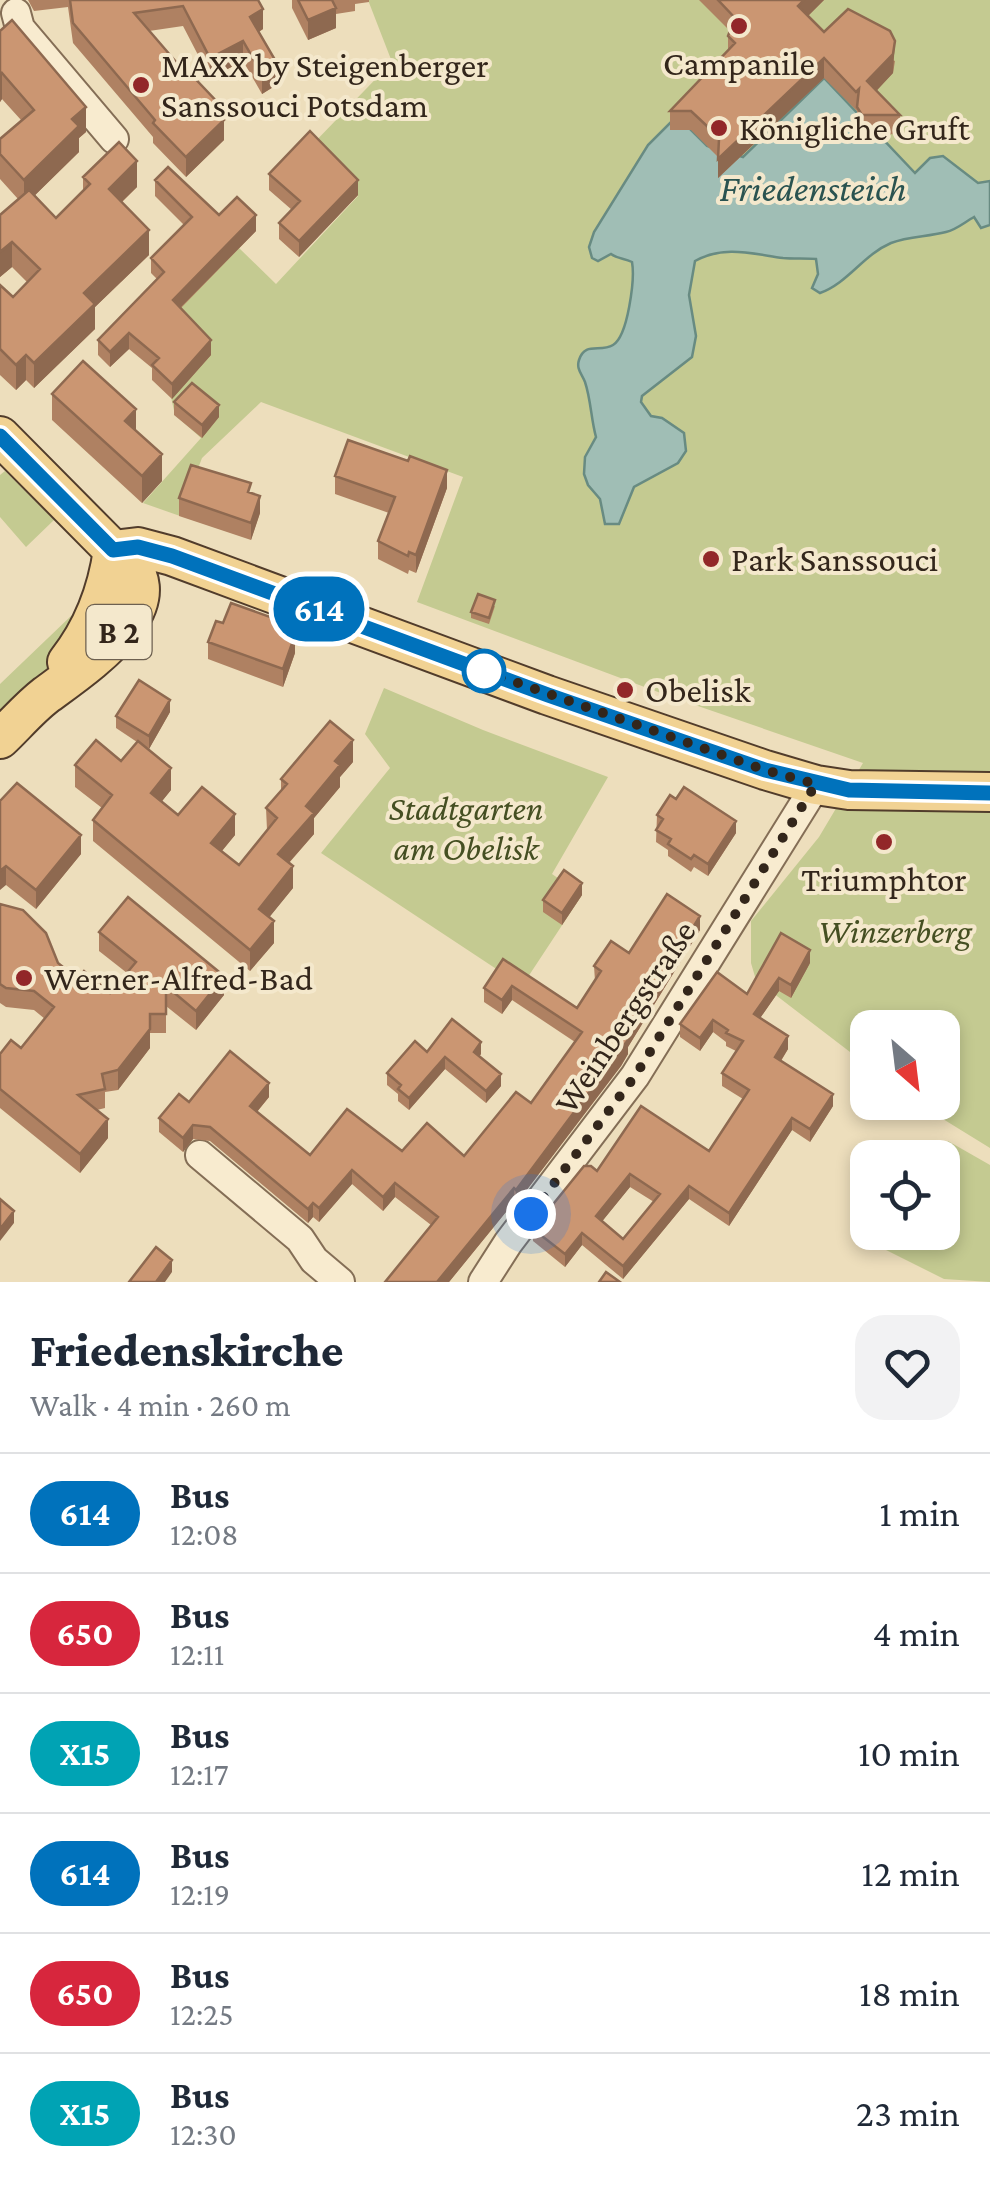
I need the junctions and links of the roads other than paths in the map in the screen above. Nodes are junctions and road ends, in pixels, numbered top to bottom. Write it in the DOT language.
graph roads {
  1 [pos="16,14"];
  2 [pos="114,139"];
  3 [pos="0,436"];
  4 [pos="113,550"];
  5 [pos="0,739"];
  6 [pos="816,784"];
  7 [pos="990,792"];
  8 [pos="200,1155"];
  9 [pos="340,1282"];
  10 [pos="483,1282"];
  1 -- 2 [label="street"];
  3 -- 4 [label="main road, B 2"];
  4 -- 5 [label="main road, B 2"];
  4 -- 6 [label="main road"];
  6 -- 7 [label="main road"];
  6 -- 10 [label="street, Weinbergstraße"];
  8 -- 9 [label="street"];
}
